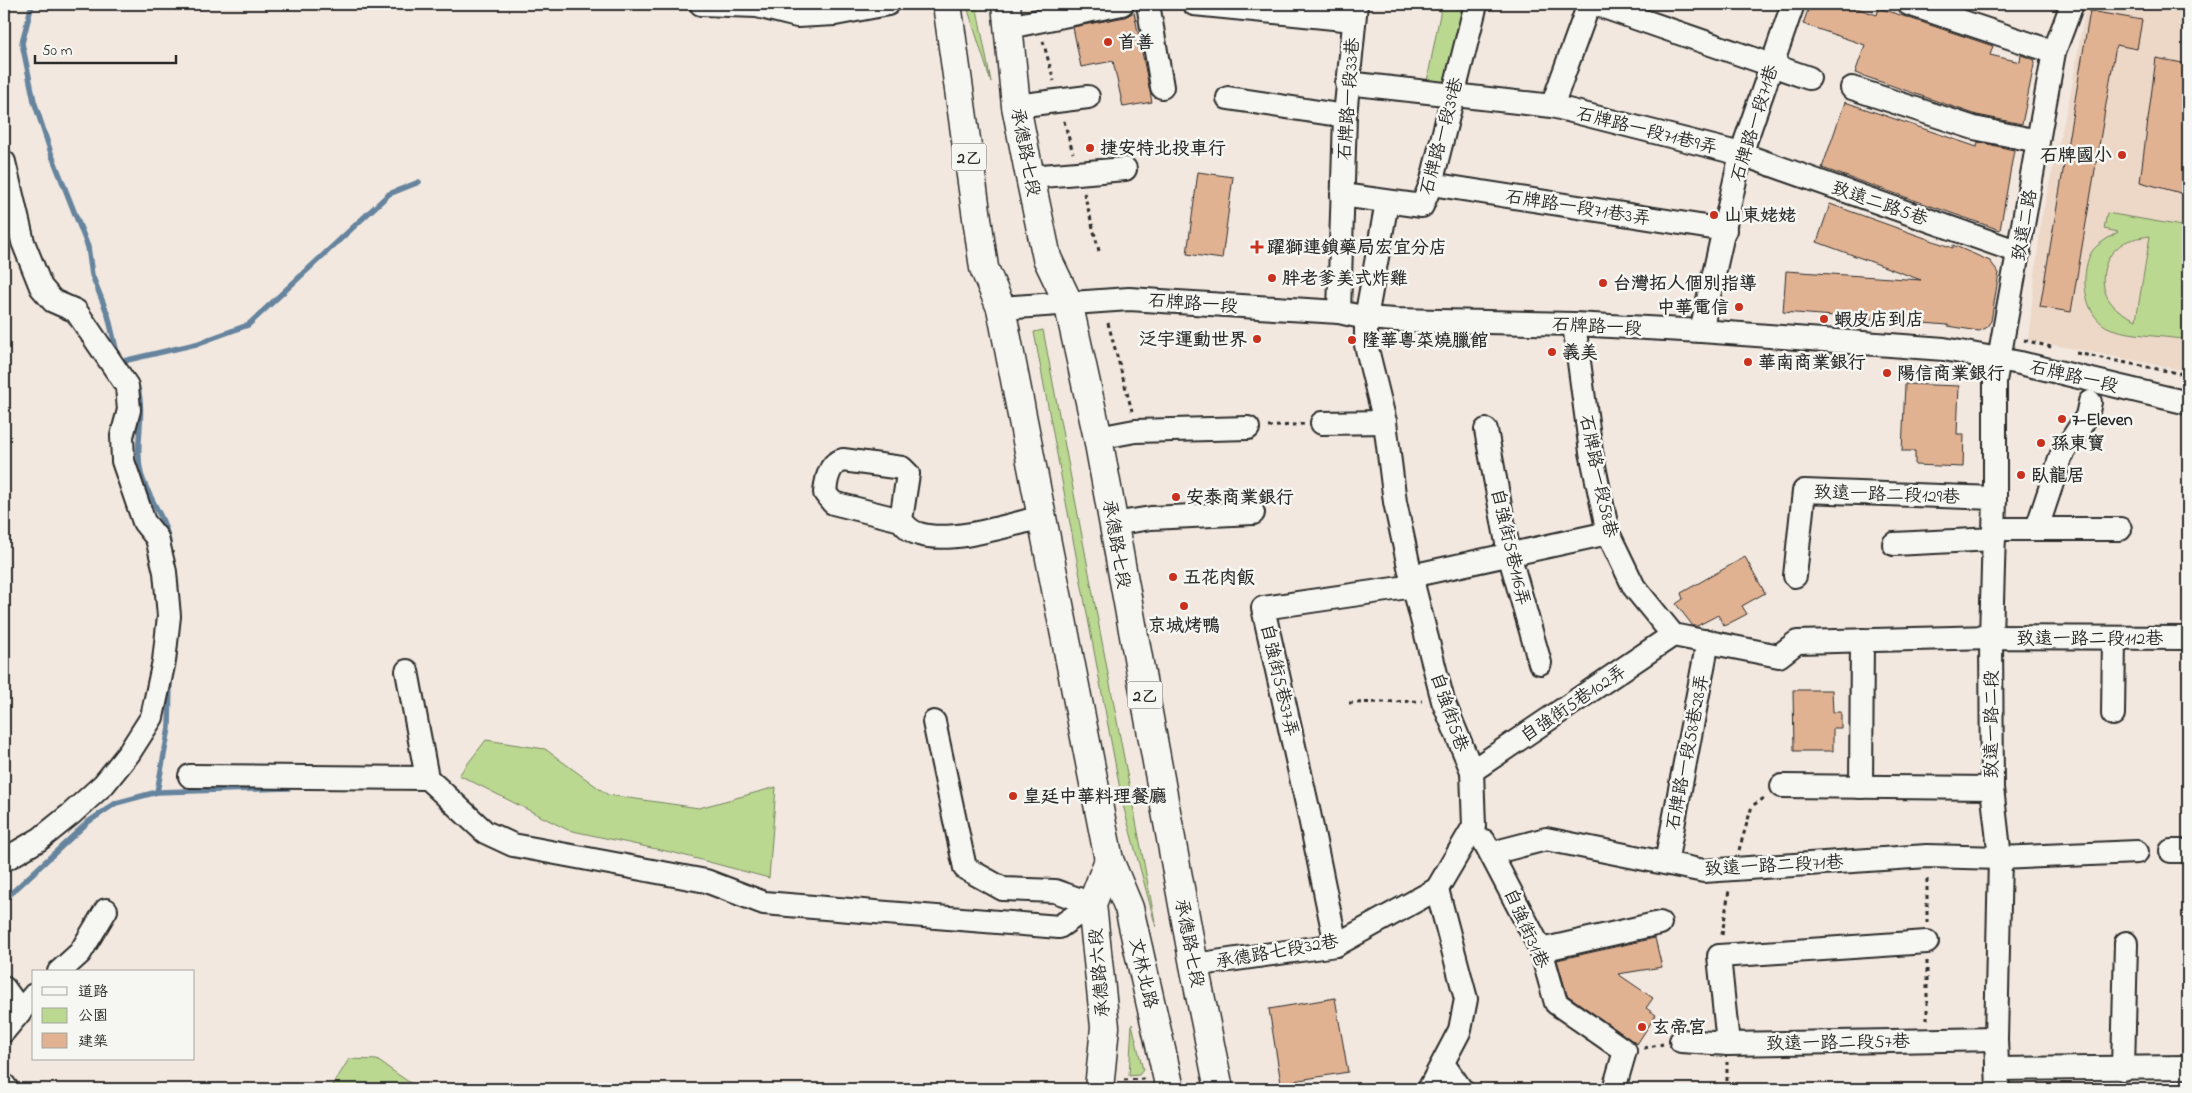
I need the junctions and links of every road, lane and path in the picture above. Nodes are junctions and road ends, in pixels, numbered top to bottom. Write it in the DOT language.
graph roads {
  1 [pos="701,4"];
  2 [pos="888,4"];
  3 [pos="947,4"];
  4 [pos="1122,4"];
  5 [pos="1148,4"];
  6 [pos="1194,4"];
  7 [pos="1476,4"];
  8 [pos="1589,4"];
  9 [pos="1595,4"];
  10 [pos="1794,4"];
  11 [pos="1909,4"];
  12 [pos="2072,4"];
  13 [pos="1355,12"];
  14 [pos="1008,15"];
  15 [pos="1038,20"];
  16 [pos="2054,52"];
  17 [pos="1772,66"];
  18 [pos="1809,78"];
  19 [pos="1347,83"];
  20 [pos="1162,87"];
  21 [pos="1852,88"];
  22 [pos="1453,96"];
  23 [pos="1088,97"];
  24 [pos="1228,98"];
  25 [pos="1059,101"];
  26 [pos="1016,106"];
  27 [pos="1552,106"];
  28 [pos="1345,116"];
  29 [pos="2038,141"];
  30 [pos="1742,154"];
  31 [pos="4,162"];
  32 [pos="1124,169"];
  33 [pos="1078,173"];
  34 [pos="1030,176"];
  35 [pos="1431,184"];
  36 [pos="1342,195"];
  37 [pos="1387,202"];
  38 [pos="1724,230"];
  39 [pos="1099,251"];
  40 [pos="2019,252"];
  41 [pos="1068,302"];
  42 [pos="1001,308"];
  43 [pos="1339,312"];
  44 [pos="1366,318"];
  45 [pos="1108,323"];
  46 [pos="1574,324"];
  47 [pos="1701,331"];
  48 [pos="2024,340"];
  49 [pos="2060,350"];
  50 [pos="2069,352"];
  51 [pos="2000,359"];
  52 [pos="2137,364"];
  53 [pos="2134,369"];
  54 [pos="2188,375"];
  55 [pos="2188,403"];
  56 [pos="2088,409"];
  57 [pos="1134,418"];
  58 [pos="1385,422"];
  59 [pos="1322,423"];
  60 [pos="1248,428"];
  61 [pos="1486,430"];
  62 [pos="1098,438"];
  63 [pos="1995,498"];
  64 [pos="1253,513"];
  65 [pos="1042,517"];
  66 [pos="901,520"];
  67 [pos="1113,524"];
  68 [pos="2037,528"];
  69 [pos="2120,529"];
  70 [pos="1608,533"];
  71 [pos="1994,534"];
  72 [pos="1894,544"];
  73 [pos="1509,554"];
  74 [pos="1795,576"];
  75 [pos="1413,581"];
  76 [pos="1673,635"];
  77 [pos="1991,637"];
  78 [pos="2114,638"];
  79 [pos="2188,638"];
  80 [pos="1862,640"];
  81 [pos="1708,641"];
  82 [pos="1540,663"];
  83 [pos="407,671"];
  84 [pos="1443,701"];
  85 [pos="1349,703"];
  86 [pos="2113,714"];
  87 [pos="934,722"];
  88 [pos="1472,771"];
  89 [pos="190,776"];
  90 [pos="427,778"];
  91 [pos="1782,786"];
  92 [pos="1861,787"];
  93 [pos="1992,788"];
  94 [pos="1474,826"];
  95 [pos="2137,852"];
  96 [pos="1492,853"];
  97 [pos="2000,858"];
  98 [pos="4,860"];
  99 [pos="1109,860"];
  100 [pos="1666,863"];
  101 [pos="1436,889"];
  102 [pos="1092,904"];
  103 [pos="106,910"];
  104 [pos="1660,923"];
  105 [pos="1926,942"];
  106 [pos="2126,944"];
  107 [pos="1336,945"];
  108 [pos="1541,950"];
  109 [pos="1194,965"];
  110 [pos="61,970"];
  111 [pos="4,988"];
  112 [pos="27,1002"];
  113 [pos="4,1031"];
  114 [pos="1996,1039"];
  115 [pos="1681,1041"];
  116 [pos="1728,1044"];
  117 [pos="1625,1051"];
  118 [pos="1444,1066"];
  119 [pos="2188,1067"];
  120 [pos="2123,1069"];
  121 [pos="1144,1079"];
  122 [pos="1998,1079"];
  123 [pos="1124,1080"];
  124 [pos="4,1085"];
  125 [pos="7,1089"];
  126 [pos="1099,1089"];
  127 [pos="1170,1089"];
  128 [pos="1219,1089"];
  129 [pos="1429,1089"];
  130 [pos="1461,1089"];
  131 [pos="1614,1089"];
  1 -- 2 [label="street"];
  3 -- 42 [label="main road, 2乙"];
  4 -- 15 [label="street"];
  5 -- 20 [label="street"];
  6 -- 13 [label="street"];
  7 -- 22 [label="street, 石牌路一段39巷"];
  8 -- 27 [label="street"];
  9 -- 17 [label="street"];
  10 -- 17 [label="street, 石牌路一段71巷"];
  11 -- 16 [label="street"];
  12 -- 16 [label="street, 致遠二路"];
  13 -- 19 [label="street, 石牌路一段33巷"];
  14 -- 15 [label="street"];
  14 -- 26 [label="main road, 承德路七段 / 2乙"];
  15 -- 25 [label="path"];
  16 -- 29 [label="street, 致遠二路"];
  17 -- 18 [label="street"];
  17 -- 30 [label="street, 石牌路一段71巷"];
  19 -- 22 [label="street, 石牌路一段71巷9弄"];
  19 -- 28 [label="street, 石牌路一段33巷"];
  21 -- 29 [label="street"];
  22 -- 27 [label="street, 石牌路一段71巷9弄"];
  22 -- 35 [label="street, 石牌路一段39巷"];
  23 -- 25 [label="street"];
  24 -- 28 [label="street"];
  25 -- 26 [label="street"];
  25 -- 33 [label="path"];
  26 -- 34 [label="main road, 承德路七段 / 2乙"];
  27 -- 30 [label="street, 石牌路一段71巷9弄"];
  28 -- 36 [label="street, 石牌路一段33巷"];
  29 -- 40 [label="street, 致遠二路"];
  30 -- 38 [label="street, 石牌路一段71巷"];
  30 -- 40 [label="street, 致遠二路5巷"];
  31 -- 98 [label="street"];
  32 -- 33 [label="street"];
  33 -- 34 [label="street"];
  33 -- 39 [label="path"];
  34 -- 41 [label="main road, 承德路七段 / 2乙"];
  35 -- 37 [label="street, 石牌路一段39巷"];
  35 -- 38 [label="street, 石牌路一段71巷3弄"];
  36 -- 37 [label="street"];
  36 -- 43 [label="street, 石牌路一段33巷"];
  37 -- 44 [label="street"];
  38 -- 47 [label="street, 石牌路一段71巷"];
  40 -- 51 [label="street, 致遠二路"];
  41 -- 42 [label="street, 石牌路一段"];
  41 -- 43 [label="street, 石牌路一段"];
  41 -- 62 [label="main road, 承德路七段 / 2乙"];
  42 -- 65 [label="main road, 2乙"];
  43 -- 44 [label="street, 石牌路一段"];
  44 -- 46 [label="street, 石牌路一段"];
  44 -- 58 [label="street, 自強街5巷"];
  45 -- 57 [label="path"];
  46 -- 47 [label="street, 石牌路一段"];
  46 -- 70 [label="street, 石牌路一段58巷"];
  47 -- 51 [label="street, 石牌路一段"];
  48 -- 49 [label="path"];
  50 -- 52 [label="path"];
  51 -- 55 [label="street, 石牌路一段"];
  51 -- 63 [label="street, 致遠一路二段"];
  52 -- 53 [label="path"];
  52 -- 54 [label="path"];
  56 -- 68 [label="street"];
  58 -- 59 [label="street"];
  58 -- 75 [label="street, 自強街5巷"];
  59 -- 60 [label="path"];
  60 -- 62 [label="street"];
  61 -- 73 [label="street, 自強街5巷116弄"];
  62 -- 67 [label="main road, 承德路七段 / 2乙"];
  63 -- 71 [label="street, 致遠一路二段"];
  63 -- 74 [label="street, 致遠一路二段129巷"];
  64 -- 67 [label="street"];
  65 -- 66 [label="street"];
  65 -- 99 [label="main road, 2乙"];
  67 -- 109 [label="main road, 承德路七段 / 2乙"];
  68 -- 69 [label="street"];
  68 -- 71 [label="street"];
  70 -- 73 [label="street"];
  70 -- 76 [label="street, 石牌路一段58巷"];
  71 -- 72 [label="street"];
  71 -- 77 [label="street, 致遠一路二段"];
  73 -- 75 [label="street"];
  73 -- 82 [label="street, 自強街5巷116弄"];
  75 -- 84 [label="street, 自強街5巷"];
  75 -- 107 [label="street, 自強街5巷37弄"];
  76 -- 81 [label="street"];
  76 -- 88 [label="street, 自強街5巷102弄"];
  77 -- 78 [label="street, 致遠一路二段112巷"];
  77 -- 80 [label="street, 致遠一路二段112巷"];
  77 -- 93 [label="street, 致遠一路二段"];
  78 -- 79 [label="street, 致遠一路二段112巷"];
  78 -- 86 [label="street"];
  80 -- 81 [label="street, 致遠一路二段112巷"];
  80 -- 92 [label="street"];
  81 -- 100 [label="street, 石牌路一段58巷28弄"];
  83 -- 90 [label="street"];
  84 -- 85 [label="path"];
  84 -- 88 [label="street, 自強街5巷"];
  87 -- 102 [label="street"];
  88 -- 94 [label="street, 自強街5巷"];
  89 -- 90 [label="street"];
  90 -- 102 [label="street"];
  91 -- 92 [label="street"];
  92 -- 93 [label="street"];
  93 -- 97 [label="street, 致遠一路二段"];
  94 -- 96 [label="street, 自強街31巷"];
  94 -- 101 [label="street"];
  95 -- 97 [label="street, 致遠一路二段71巷"];
  96 -- 100 [label="street, 致遠一路二段71巷"];
  96 -- 108 [label="street, 自強街31巷"];
  97 -- 100 [label="street, 致遠一路二段71巷"];
  97 -- 114 [label="street, 致遠一路二段"];
  99 -- 102 [label="main road, 承德路六段"];
  99 -- 127 [label="main road, 文林北路"];
  101 -- 107 [label="street, 承德路七段32巷"];
  101 -- 118 [label="street"];
  102 -- 126 [label="main road, 承德路六段"];
  103 -- 110 [label="street"];
  104 -- 108 [label="street"];
  105 -- 116 [label="street"];
  106 -- 120 [label="street"];
  107 -- 109 [label="street, 承德路七段32巷"];
  108 -- 117 [label="street, 自強街31巷"];
  109 -- 128 [label="main road, 承德路七段 / 2乙"];
  111 -- 112 [label="street"];
  112 -- 113 [label="street"];
  114 -- 116 [label="street, 致遠一路二段57巷"];
  114 -- 122 [label="street, 致遠一路二段"];
  115 -- 116 [label="street, 致遠一路二段57巷"];
  115 -- 117 [label="path"];
  117 -- 131 [label="street"];
  118 -- 129 [label="street"];
  118 -- 130 [label="street"];
  119 -- 120 [label="street"];
  120 -- 122 [label="street"];
  121 -- 123 [label="path"];
  124 -- 125 [label="street"];
}
